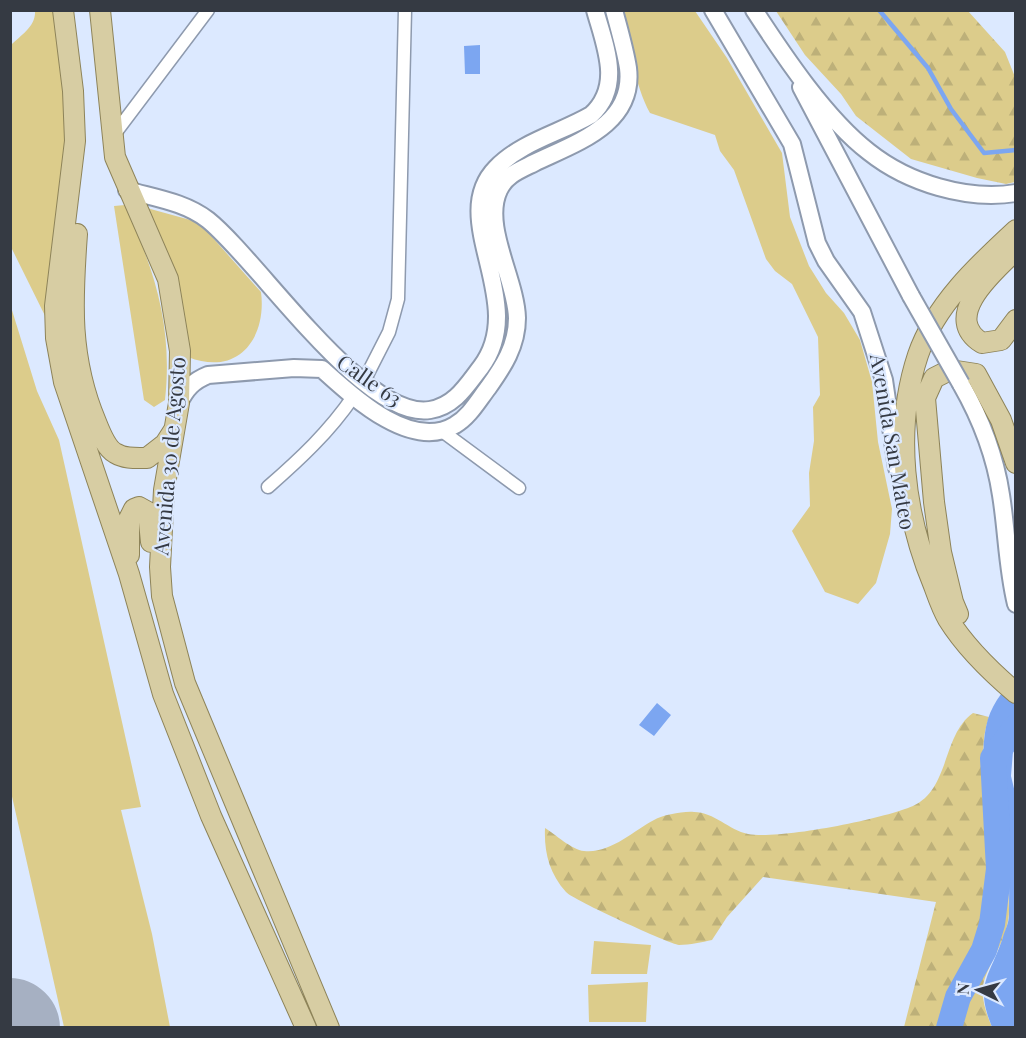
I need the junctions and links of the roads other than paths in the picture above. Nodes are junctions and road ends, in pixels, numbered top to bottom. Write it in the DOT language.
graph roads {
  1 [pos="63,10"];
  2 [pos="100,10"];
  3 [pos="208,10"];
  4 [pos="405,10"];
  5 [pos="595,10"];
  6 [pos="614,10"];
  7 [pos="713,10"];
  8 [pos="754,10"];
  9 [pos="789,63"];
  10 [pos="73,91"];
  11 [pos="112,137"];
  12 [pos="128,190"];
  13 [pos="1016,193"];
  14 [pos="1016,230"];
  15 [pos="1016,250"];
  16 [pos="1016,321"];
  17 [pos="364,381"];
  18 [pos="353,397"];
  19 [pos="179,403"];
  20 [pos="175,428"];
  21 [pos="442,431"];
  22 [pos="1016,463"];
  23 [pos="268,487"];
  24 [pos="519,488"];
  25 [pos="160,567"];
  26 [pos="129,574"];
  27 [pos="1016,604"];
  28 [pos="947,617"];
  29 [pos="980,660"];
  30 [pos="1009,687"];
  31 [pos="306,1028"];
  32 [pos="329,1028"];
  1 -- 10 [label="main road"];
  2 -- 11 [label="main road, Avenida 30 de Agosto"];
  3 -- 11 [label="street"];
  4 -- 17 [label="street"];
  5 -- 17 [label="street, Calle 63"];
  6 -- 21 [label="street"];
  7 -- 28 [label="street, Avenida San Mateo"];
  8 -- 9 [label="street"];
  9 -- 13 [label="street"];
  9 -- 27 [label="street, bridge"];
  10 -- 20 [label="main road"];
  10 -- 26 [label="main road, Avenida 30 de Agosto"];
  11 -- 12 [label="main road, Avenida 30 de Agosto"];
  12 -- 17 [label="street, Calle 63"];
  12 -- 19 [label="main road, Avenida 30 de Agosto"];
  14 -- 28 [label="main road"];
  15 -- 16 [label="main road"];
  18 -- 19 [label="street, Calle 63"];
  18 -- 21 [label="street, Calle 63"];
  18 -- 23 [label="street"];
  19 -- 20 [label="main road, Avenida 30 de Agosto"];
  20 -- 25 [label="main road, Avenida 30 de Agosto"];
  21 -- 24 [label="street"];
  22 -- 29 [label="main road"];
  25 -- 26 [label="main road"];
  25 -- 32 [label="main road, Avenida 30 de Agosto"];
  26 -- 31 [label="main road, Avenida 30 de Agosto"];
  28 -- 29 [label="main road"];
  29 -- 30 [label="main road"];
}
